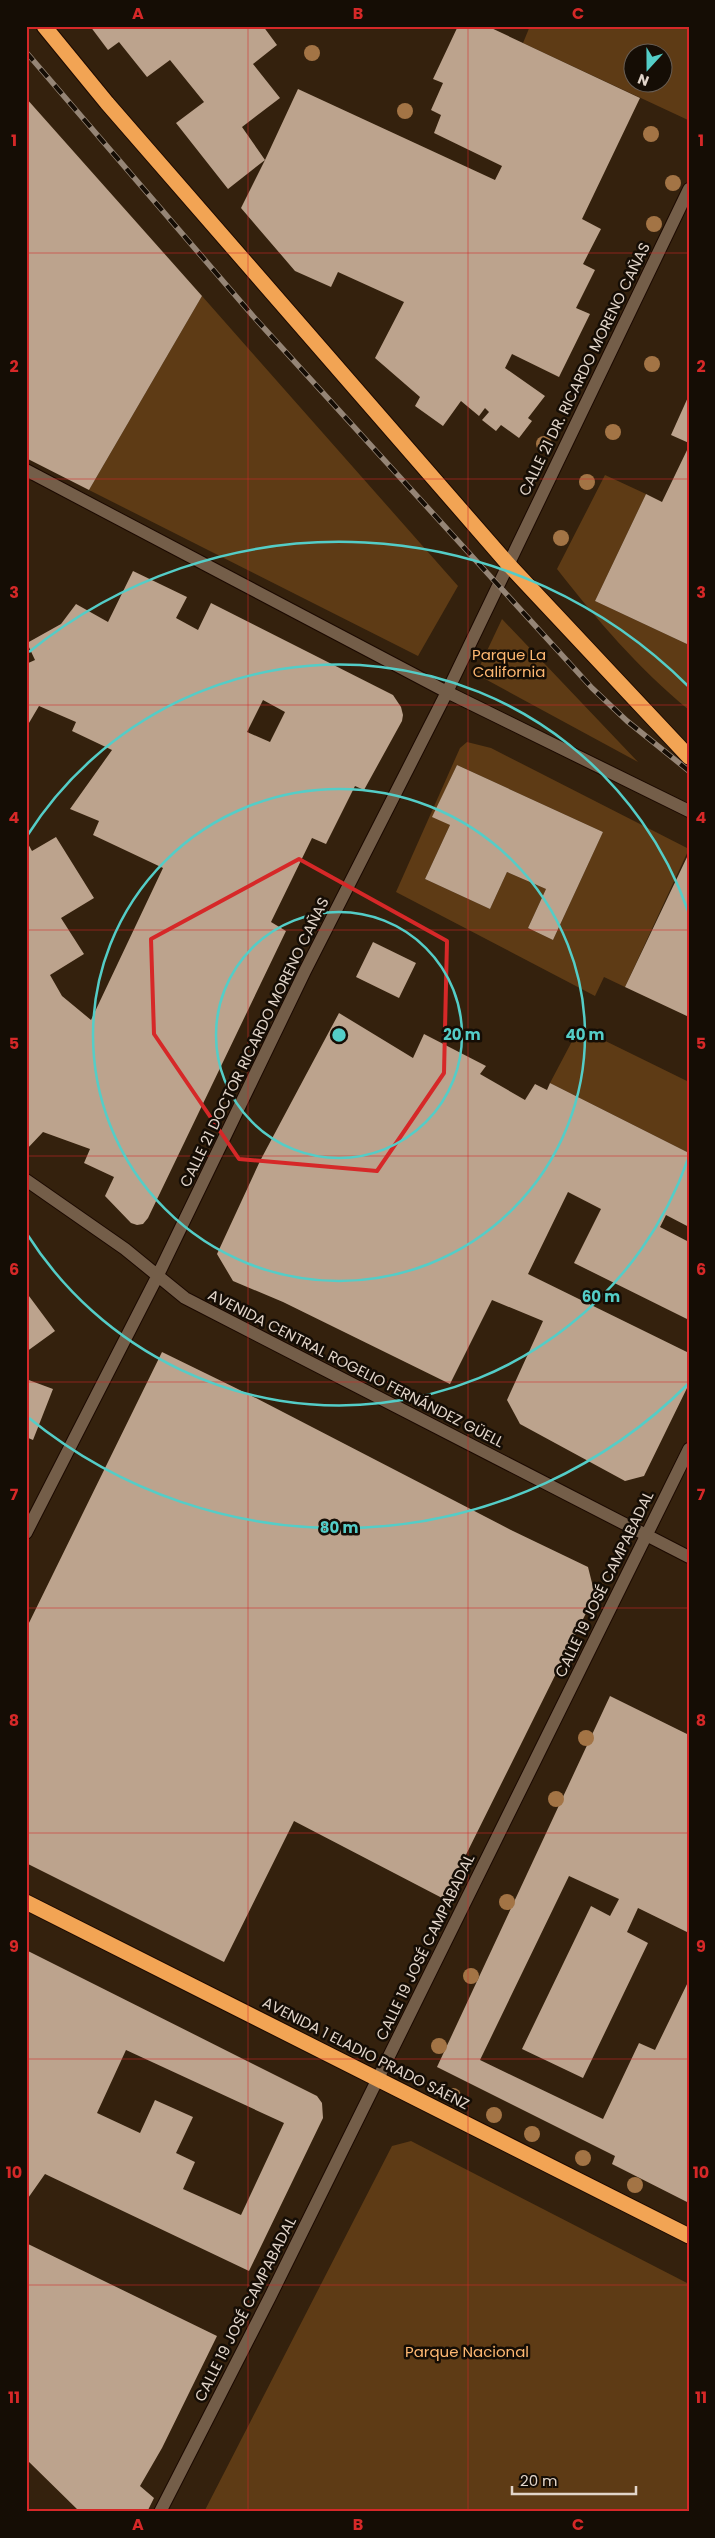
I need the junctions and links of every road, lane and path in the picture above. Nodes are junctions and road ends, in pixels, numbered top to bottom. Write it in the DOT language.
graph roads {
  1 [pos="44,26"];
  2 [pos="689,189"];
  3 [pos="26,470"];
  4 [pos="508,564"];
  5 [pos="447,692"];
  6 [pos="689,757"];
  7 [pos="689,811"];
  8 [pos="26,1180"];
  9 [pos="157,1277"];
  10 [pos="689,1449"];
  11 [pos="26,1533"];
  12 [pos="646,1536"];
  13 [pos="689,1557"];
  14 [pos="26,1902"];
  15 [pos="378,2079"];
  16 [pos="689,2236"];
  17 [pos="160,2512"];
  1 -- 4 [label="highway"];
  2 -- 4 [label="street, CALLE 21 DR. RICARDO MORENO CAÑAS"];
  3 -- 5 [label="street"];
  4 -- 5 [label="street, CALLE 21 DOCTOR RICARDO MORENO CAÑAS"];
  4 -- 6 [label="highway"];
  5 -- 7 [label="street"];
  5 -- 9 [label="street, CALLE 21 DOCTOR RICARDO MORENO CAÑAS"];
  8 -- 9 [label="street, AVENIDA CENTRAL ROGELIO FERNÁNDEZ GÜELL"];
  9 -- 11 [label="street, CALLE 21 DOCTOR RICARDO MORENO CAÑAS"];
  9 -- 12 [label="street, AVENIDA CENTRAL ROGELIO FERNÁNDEZ GÜELL"];
  10 -- 12 [label="street, CALLE 19 JOSÉ CAMPABADAL"];
  12 -- 13 [label="street, AVENIDA CENTRAL ROGELIO FERNÁNDEZ GÜELL"];
  12 -- 15 [label="street, CALLE 19 JOSÉ CAMPABADAL"];
  14 -- 15 [label="highway, AVENIDA 1 ELADIO PRADO SÁENZ"];
  15 -- 16 [label="highway, AVENIDA 1 ELADIO PRADO SÁENZ"];
  15 -- 17 [label="street, CALLE 19 JOSÉ CAMPABADAL"];
}
